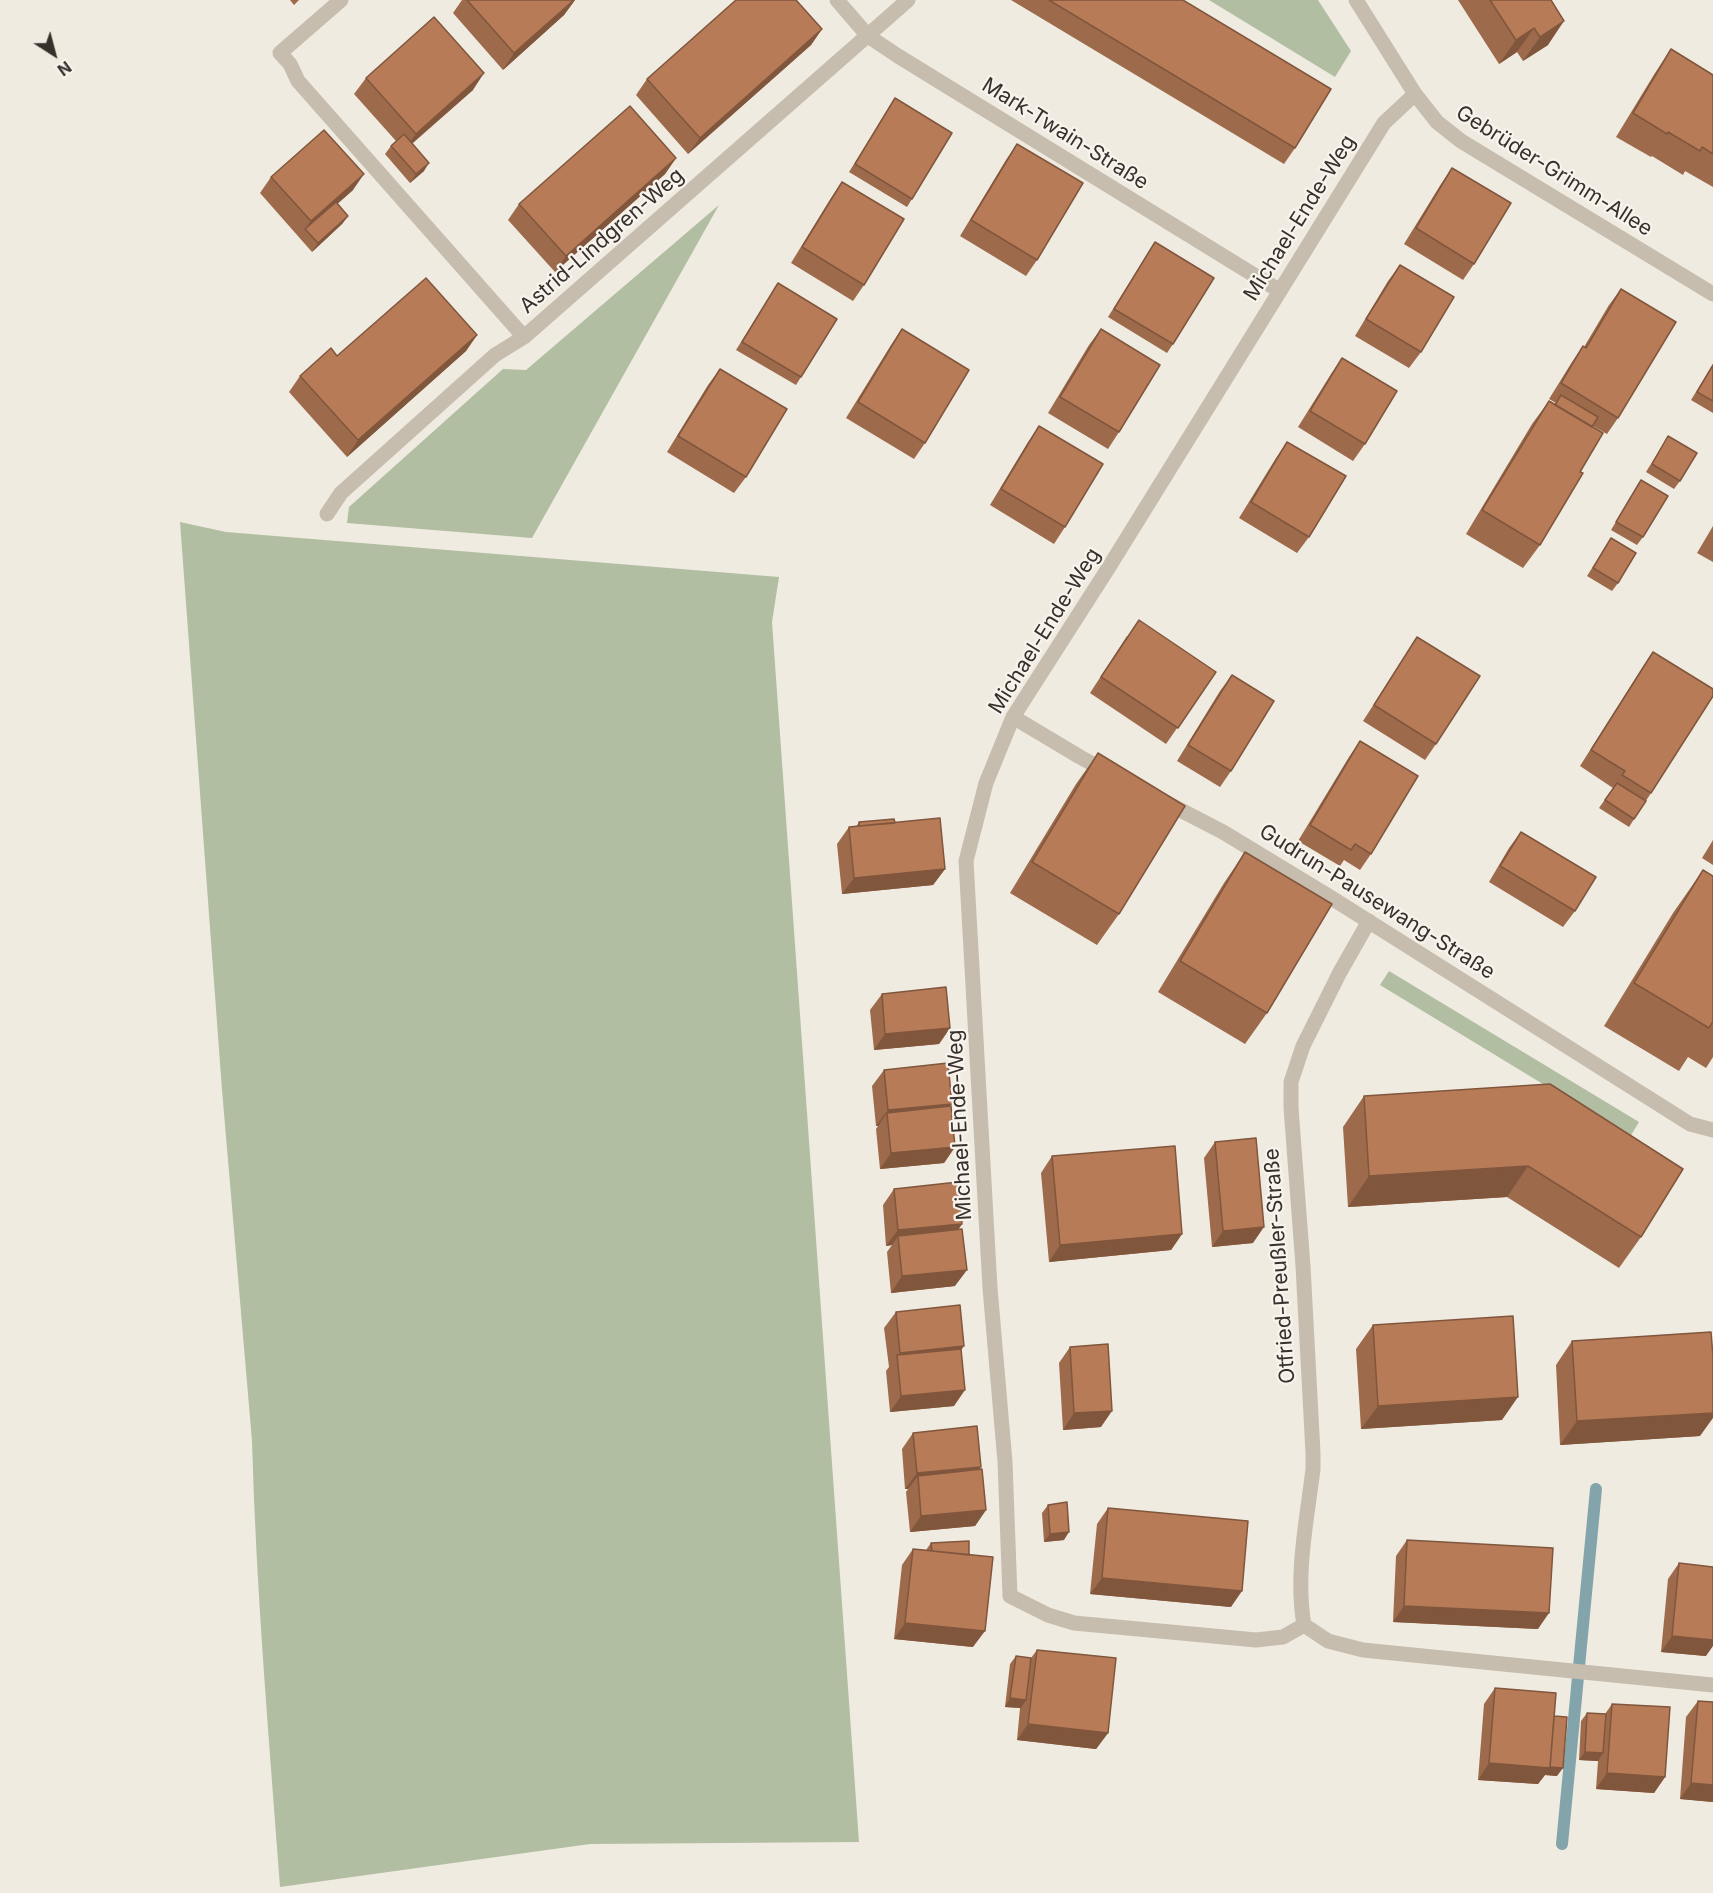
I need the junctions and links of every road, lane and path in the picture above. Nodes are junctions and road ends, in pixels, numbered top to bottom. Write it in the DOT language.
graph roads {
  1 [pos="341,0"];
  2 [pos="837,0"];
  3 [pos="908,0"];
  4 [pos="1356,0"];
  5 [pos="868,36"];
  6 [pos="1415,94"];
  7 [pos="1280,291"];
  8 [pos="1713,294"];
  9 [pos="524,337"];
  10 [pos="327,514"];
  11 [pos="1013,717"];
  12 [pos="1120,779"];
  13 [pos="1151,795"];
  14 [pos="1369,921"];
  15 [pos="1713,1130"];
  16 [pos="1304,1625"];
  17 [pos="1713,1685"];
  1 -- 9 [label="street"];
  2 -- 5 [label="street, Mark-Twain-Straße"];
  3 -- 5 [label="street, Astrid-Lindgren-Weg"];
  4 -- 6 [label="street, Gebrüder-Grimm-Allee"];
  5 -- 7 [label="street, Mark-Twain-Straße"];
  5 -- 9 [label="street, Astrid-Lindgren-Weg"];
  6 -- 7 [label="street, Michael-Ende-Weg"];
  6 -- 8 [label="street, Gebrüder-Grimm-Allee"];
  7 -- 11 [label="street, Michael-Ende-Weg"];
  9 -- 10 [label="street, Astrid-Lindgren-Weg"];
  11 -- 12 [label="street"];
  11 -- 16 [label="street, Michael-Ende-Weg"];
  13 -- 14 [label="street, Gudrun-Pausewang-Straße"];
  14 -- 15 [label="street, Gudrun-Pausewang-Straße"];
  14 -- 16 [label="street, Otfried-Preußler-Straße"];
  16 -- 17 [label="street"];
}
